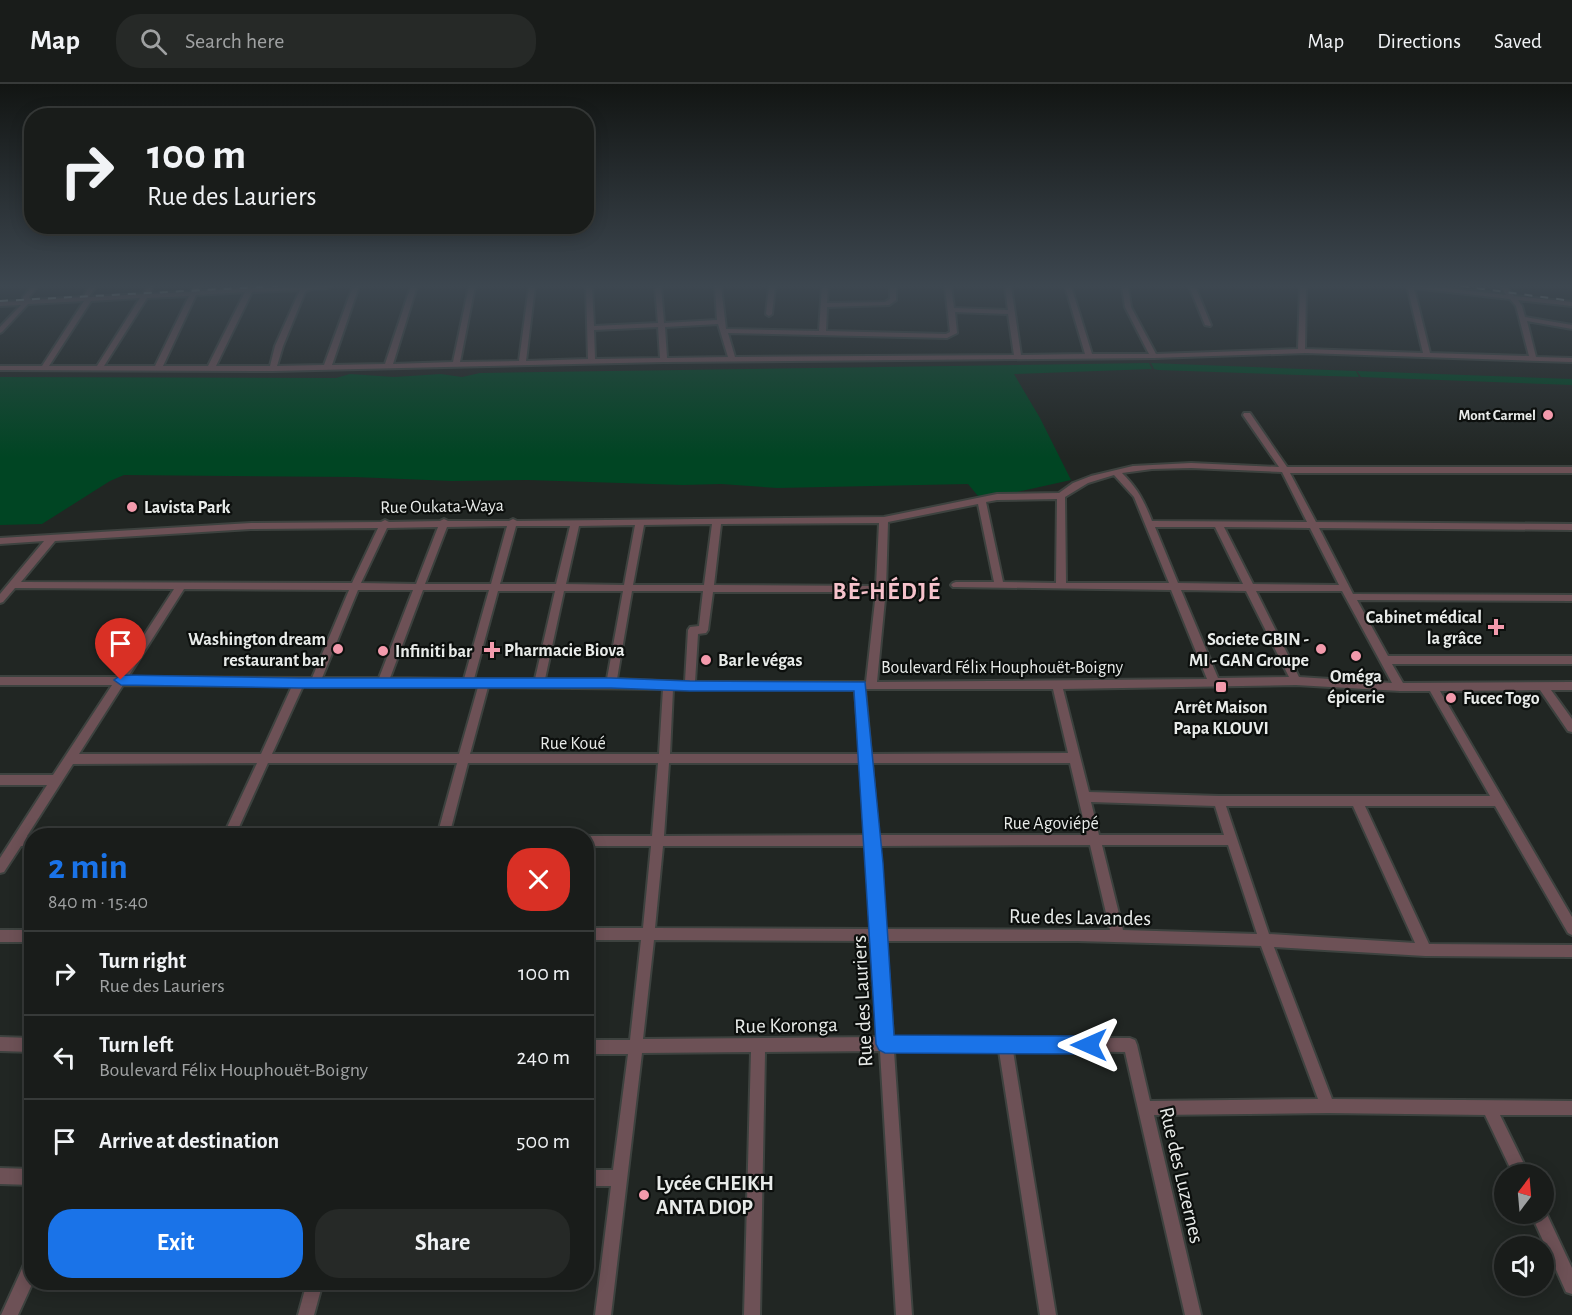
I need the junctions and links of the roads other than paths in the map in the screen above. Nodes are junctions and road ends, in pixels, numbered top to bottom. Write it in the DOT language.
graph roads {
  1 [pos="59,343"];
  2 [pos="115,343"];
  3 [pos="169,343"];
  4 [pos="223,343"];
  5 [pos="280,343"];
  6 [pos="336,343"];
  7 [pos="396,343"];
  8 [pos="462,343"];
  9 [pos="525,343"];
  10 [pos="591,343"];
  11 [pos="662,343"];
  12 [pos="727,343"];
  13 [pos="1016,343"];
  14 [pos="1085,343"];
  15 [pos="1147,343"];
  16 [pos="1301,343"];
  17 [pos="1423,343"];
  18 [pos="1530,343"];
  19 [pos="1301,351"];
  20 [pos="1154,356"];
  21 [pos="1426,356"];
  22 [pos="1089,357"];
  23 [pos="1018,358"];
  24 [pos="1533,358"];
  25 [pos="664,360"];
  26 [pos="732,360"];
  27 [pos="1572,360"];
  28 [pos="592,362"];
  29 [pos="522,363"];
  30 [pos="456,365"];
  31 [pos="45,367"];
  32 [pos="388,367"];
  33 [pos="0,368"];
  34 [pos="99,368"];
  35 [pos="158,368"];
  36 [pos="211,368"];
  37 [pos="327,368"];
  38 [pos="273,369"];
  39 [pos="1247,415"];
  40 [pos="1286,470"];
  41 [pos="1572,470"];
  42 [pos="1116,472"];
  43 [pos="1061,496"];
  44 [pos="981,500"];
  45 [pos="884,520"];
  46 [pos="444,522"];
  47 [pos="513,522"];
  48 [pos="576,522"];
  49 [pos="640,522"];
  50 [pos="717,522"];
  51 [pos="385,523"];
  52 [pos="1148,524"];
  53 [pos="1218,524"];
  54 [pos="1315,526"];
  55 [pos="1572,527"];
  56 [pos="53,537"];
  57 [pos="0,541"];
  58 [pos="999,583"];
  59 [pos="1061,584"];
  60 [pos="13,585"];
  61 [pos="956,585"];
  62 [pos="181,586"];
  63 [pos="355,586"];
  64 [pos="420,586"];
  65 [pos="1173,586"];
  66 [pos="1248,586"];
  67 [pos="494,587"];
  68 [pos="561,587"];
  69 [pos="630,587"];
  70 [pos="708,588"];
  71 [pos="881,589"];
  72 [pos="1347,592"];
  73 [pos="1572,598"];
  74 [pos="0,600"];
  75 [pos="1385,660"];
  76 [pos="1572,660"];
  77 [pos="121,680"];
  78 [pos="0,681"];
  79 [pos="1296,681"];
  80 [pos="383,682"];
  81 [pos="468,682"];
  82 [pos="484,682"];
  83 [pos="539,682"];
  84 [pos="1214,682"];
  85 [pos="299,683"];
  86 [pos="315,683"];
  87 [pos="611,683"];
  88 [pos="668,684"];
  89 [pos="866,685"];
  90 [pos="690,686"];
  91 [pos="1057,686"];
  92 [pos="1543,686"];
  93 [pos="1572,686"];
  94 [pos="1400,687"];
  95 [pos="1433,687"];
  96 [pos="1572,729"];
  97 [pos="867,757"];
  98 [pos="265,758"];
  99 [pos="1075,758"];
  100 [pos="71,759"];
  101 [pos="665,759"];
  102 [pos="465,760"];
  103 [pos="0,780"];
  104 [pos="56,780"];
  105 [pos="1084,797"];
  106 [pos="1219,801"];
  107 [pos="1357,801"];
  108 [pos="1498,801"];
  109 [pos="25,828"];
  110 [pos="233,828"];
  111 [pos="445,828"];
  112 [pos="24,830"];
  113 [pos="1233,840"];
  114 [pos="17,841"];
  115 [pos="24,841"];
  116 [pos="594,841"];
  117 [pos="657,841"];
  118 [pos="1096,841"];
  119 [pos="873,842"];
  120 [pos="0,868"];
  121 [pos="1572,929"];
  122 [pos="594,934"];
  123 [pos="650,934"];
  124 [pos="879,935"];
  125 [pos="0,936"];
  126 [pos="24,936"];
  127 [pos="1118,937"];
  128 [pos="1265,940"];
  129 [pos="1425,950"];
  130 [pos="1572,951"];
  131 [pos="0,1044"];
  132 [pos="885,1044"];
  133 [pos="24,1045"];
  134 [pos="1005,1045"];
  135 [pos="1130,1045"];
  136 [pos="594,1047"];
  137 [pos="636,1047"];
  138 [pos="758,1047"];
  139 [pos="1328,1106"];
  140 [pos="1489,1107"];
  141 [pos="1145,1108"];
  142 [pos="1572,1108"];
  143 [pos="1516,1164"];
  144 [pos="0,1176"];
  145 [pos="24,1177"];
  146 [pos="594,1178"];
  147 [pos="619,1178"];
  148 [pos="1544,1224"];
  149 [pos="1570,1278"];
  150 [pos="24,1283"];
  151 [pos="313,1290"];
  152 [pos="9,1315"];
  153 [pos="306,1315"];
  154 [pos="603,1315"];
  155 [pos="752,1315"];
  156 [pos="904,1315"];
  157 [pos="1048,1315"];
  158 [pos="1193,1315"];
  1 -- 31 [label="street"];
  2 -- 34 [label="street"];
  3 -- 35 [label="street"];
  4 -- 36 [label="street"];
  5 -- 38 [label="street"];
  6 -- 37 [label="street"];
  7 -- 32 [label="street"];
  8 -- 30 [label="street"];
  9 -- 29 [label="street"];
  10 -- 28 [label="street"];
  11 -- 25 [label="street"];
  12 -- 26 [label="street"];
  13 -- 23 [label="street"];
  14 -- 22 [label="street"];
  15 -- 20 [label="street"];
  16 -- 19 [label="street"];
  17 -- 21 [label="street"];
  18 -- 24 [label="street"];
  19 -- 20 [label="street"];
  19 -- 21 [label="street"];
  20 -- 22 [label="street"];
  21 -- 24 [label="street"];
  22 -- 23 [label="street"];
  23 -- 26 [label="street"];
  24 -- 27 [label="street"];
  25 -- 26 [label="street"];
  25 -- 28 [label="street"];
  28 -- 29 [label="street"];
  29 -- 30 [label="street"];
  30 -- 32 [label="street"];
  31 -- 33 [label="street"];
  31 -- 34 [label="street"];
  32 -- 37 [label="street"];
  34 -- 35 [label="street"];
  35 -- 36 [label="street"];
  36 -- 38 [label="street"];
  37 -- 38 [label="street"];
  39 -- 40 [label="street"];
  40 -- 41 [label="street"];
  40 -- 42 [label="street"];
  40 -- 54 [label="street"];
  42 -- 43 [label="street"];
  42 -- 52 [label="street"];
  43 -- 44 [label="street, Rue Oukata-Waya"];
  43 -- 59 [label="street"];
  44 -- 45 [label="street, Rue Oukata-Waya"];
  44 -- 58 [label="street"];
  45 -- 50 [label="street, Rue Oukata-Waya"];
  45 -- 71 [label="street, Rue des Lauriers"];
  46 -- 47 [label="street, Rue Oukata-Waya"];
  46 -- 51 [label="street, Rue Oukata-Waya"];
  46 -- 64 [label="street"];
  47 -- 48 [label="street, Rue Oukata-Waya"];
  47 -- 67 [label="street"];
  48 -- 49 [label="street, Rue Oukata-Waya"];
  48 -- 68 [label="street"];
  49 -- 50 [label="street, Rue Oukata-Waya"];
  49 -- 69 [label="street"];
  50 -- 70 [label="street"];
  51 -- 56 [label="street, Rue Oukata-Waya"];
  51 -- 63 [label="street"];
  52 -- 53 [label="street"];
  52 -- 65 [label="street"];
  53 -- 54 [label="street"];
  53 -- 66 [label="street"];
  54 -- 55 [label="street"];
  54 -- 72 [label="street"];
  56 -- 57 [label="street, Rue Oukata-Waya"];
  56 -- 60 [label="street"];
  58 -- 59 [label="street"];
  58 -- 61 [label="street"];
  59 -- 65 [label="street"];
  60 -- 62 [label="street"];
  60 -- 74 [label="street"];
  62 -- 63 [label="street"];
  62 -- 77 [label="street"];
  63 -- 64 [label="street"];
  63 -- 86 [label="street"];
  64 -- 67 [label="street"];
  64 -- 80 [label="street"];
  65 -- 66 [label="street"];
  65 -- 84 [label="street"];
  66 -- 72 [label="street"];
  66 -- 79 [label="street"];
  67 -- 68 [label="street"];
  67 -- 81 [label="street"];
  68 -- 69 [label="street"];
  68 -- 83 [label="street"];
  69 -- 70 [label="street"];
  69 -- 87 [label="street"];
  70 -- 71 [label="street"];
  70 -- 90 [label="street"];
  71 -- 89 [label="street, Rue des Lauriers"];
  72 -- 73 [label="street"];
  72 -- 75 [label="street"];
  75 -- 76 [label="street"];
  75 -- 94 [label="street"];
  77 -- 78 [label="street, Boulevard Félix Houphouët-Boigny"];
  77 -- 85 [label="street, Boulevard Félix Houphouët-Boigny"];
  77 -- 100 [label="street"];
  79 -- 84 [label="street, Boulevard Félix Houphouët-Boigny"];
  79 -- 94 [label="street, Boulevard Félix Houphouët-Boigny"];
  80 -- 81 [label="street, Boulevard Félix Houphouët-Boigny"];
  80 -- 86 [label="street, Boulevard Félix Houphouët-Boigny"];
  81 -- 82 [label="street, Boulevard Félix Houphouët-Boigny"];
  82 -- 83 [label="street, Boulevard Félix Houphouët-Boigny"];
  82 -- 102 [label="street"];
  83 -- 87 [label="street, Boulevard Félix Houphouët-Boigny"];
  84 -- 91 [label="street, Boulevard Félix Houphouët-Boigny"];
  85 -- 86 [label="street, Boulevard Félix Houphouët-Boigny"];
  85 -- 98 [label="street"];
  87 -- 88 [label="street, Boulevard Félix Houphouët-Boigny"];
  88 -- 90 [label="street, Boulevard Félix Houphouët-Boigny"];
  88 -- 101 [label="street"];
  89 -- 90 [label="street, Boulevard Félix Houphouët-Boigny"];
  89 -- 91 [label="street, Boulevard Félix Houphouët-Boigny"];
  89 -- 97 [label="street, Rue des Lauriers"];
  91 -- 99 [label="street"];
  92 -- 93 [label="street, Boulevard Félix Houphouët-Boigny"];
  92 -- 95 [label="street, Boulevard Félix Houphouët-Boigny"];
  92 -- 96 [label="street"];
  94 -- 95 [label="street, Boulevard Félix Houphouët-Boigny"];
  95 -- 108 [label="street"];
  97 -- 99 [label="street, Rue Koué"];
  97 -- 101 [label="street, Rue Koué"];
  97 -- 119 [label="street, Rue des Lauriers"];
  98 -- 100 [label="street, Rue Koué"];
  98 -- 102 [label="street, Rue Koué"];
  98 -- 110 [label="street"];
  99 -- 105 [label="street"];
  100 -- 104 [label="street"];
  101 -- 102 [label="street, Rue Koué"];
  101 -- 117 [label="street"];
  102 -- 111 [label="street"];
  103 -- 104 [label="street"];
  104 -- 109 [label="street"];
  105 -- 106 [label="street"];
  105 -- 118 [label="street"];
  106 -- 107 [label="street"];
  106 -- 113 [label="street"];
  107 -- 108 [label="street"];
  107 -- 129 [label="street"];
  108 -- 121 [label="street"];
  112 -- 114 [label="street"];
  113 -- 118 [label="street, Rue Agoviépé"];
  113 -- 128 [label="street"];
  114 -- 115 [label="street"];
  114 -- 120 [label="street"];
  116 -- 117 [label="street, Rue Agoviépé"];
  117 -- 119 [label="street, Rue Agoviépé"];
  117 -- 123 [label="street"];
  118 -- 119 [label="street, Rue Agoviépé"];
  118 -- 127 [label="street"];
  119 -- 124 [label="street, Rue des Lauriers"];
  122 -- 123 [label="street, Rue des Lavandes"];
  123 -- 124 [label="street, Rue des Lavandes"];
  123 -- 137 [label="street"];
  124 -- 127 [label="street, Rue des Lavandes"];
  124 -- 132 [label="street, Rue des Lauriers"];
  125 -- 126 [label="street"];
  127 -- 128 [label="street, Rue des Lavandes"];
  128 -- 129 [label="street, Rue des Lavandes"];
  128 -- 139 [label="street"];
  129 -- 130 [label="street, Rue des Lavandes"];
  131 -- 133 [label="street"];
  132 -- 134 [label="street, Rue Koronga"];
  132 -- 138 [label="street, Rue Koronga"];
  132 -- 156 [label="street, Rue des Lauriers"];
  134 -- 135 [label="street, Rue Koronga"];
  134 -- 157 [label="street"];
  135 -- 141 [label="street, Rue des Luzernes"];
  136 -- 137 [label="street, Rue Koronga"];
  137 -- 138 [label="street, Rue Koronga"];
  137 -- 147 [label="street"];
  138 -- 155 [label="street"];
  139 -- 140 [label="street"];
  139 -- 141 [label="street"];
  140 -- 142 [label="street"];
  140 -- 143 [label="street"];
  141 -- 158 [label="street, Rue des Luzernes"];
  144 -- 145 [label="street"];
  146 -- 147 [label="street"];
  147 -- 154 [label="street"];
  148 -- 149 [label="street"];
  150 -- 152 [label="street"];
  151 -- 153 [label="street"];
}
